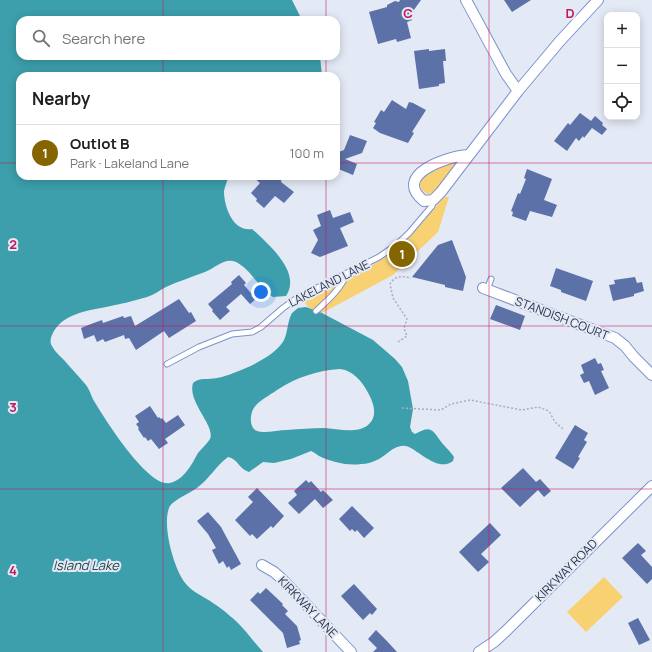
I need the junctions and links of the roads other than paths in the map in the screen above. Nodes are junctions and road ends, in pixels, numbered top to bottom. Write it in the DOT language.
graph roads {
  1 [pos="466,0"];
  2 [pos="598,0"];
  3 [pos="518,91"];
  4 [pos="468,155"];
  5 [pos="433,200"];
  6 [pos="347,273"];
  7 [pos="491,279"];
  8 [pos="485,289"];
  9 [pos="316,311"];
  10 [pos="167,364"];
  11 [pos="652,375"];
  12 [pos="652,486"];
  13 [pos="262,566"];
  14 [pos="351,652"];
  15 [pos="479,652"];
  1 -- 3 [label="street"];
  2 -- 3 [label="street, LAKELAND LANE"];
  3 -- 4 [label="street, LAKELAND LANE"];
  4 -- 5 [label="street, LAKELAND LANE"];
  4 -- 5 [label="street"];
  5 -- 6 [label="lane, LAKELAND LANE"];
  6 -- 9 [label="lane"];
  6 -- 10 [label="lane, LAKELAND LANE"];
  7 -- 8 [label="lane"];
  8 -- 11 [label="street, STANDISH COURT"];
  12 -- 15 [label="street, KIRKWAY ROAD"];
  13 -- 14 [label="street, KIRKWAY LANE"];
}
